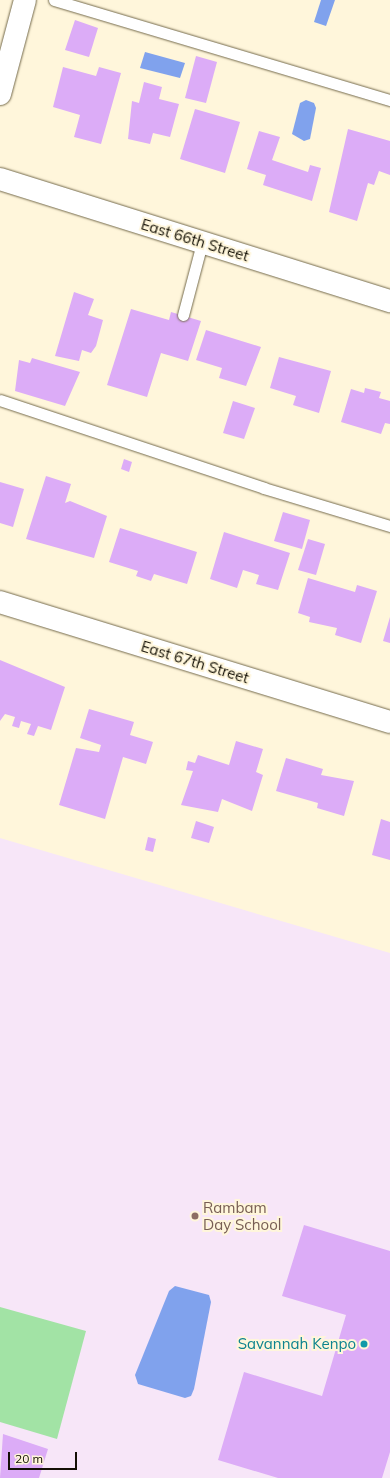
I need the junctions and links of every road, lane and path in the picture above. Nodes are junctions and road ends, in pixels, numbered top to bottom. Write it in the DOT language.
graph roads {
  1 [pos="25,0"];
  2 [pos="54,0"];
  3 [pos="0,94"];
  4 [pos="390,100"];
  5 [pos="0,179"];
  6 [pos="202,242"];
  7 [pos="390,301"];
  8 [pos="183,315"];
  9 [pos="0,400"];
  10 [pos="390,526"];
  11 [pos="0,602"];
  12 [pos="390,722"];
  1 -- 3 [label="street"];
  2 -- 4 [label="lane"];
  5 -- 6 [label="street, East 66th Street"];
  6 -- 7 [label="street, East 66th Street"];
  6 -- 8 [label="lane"];
  9 -- 10 [label="lane"];
  11 -- 12 [label="street, East 67th Street"];
}
